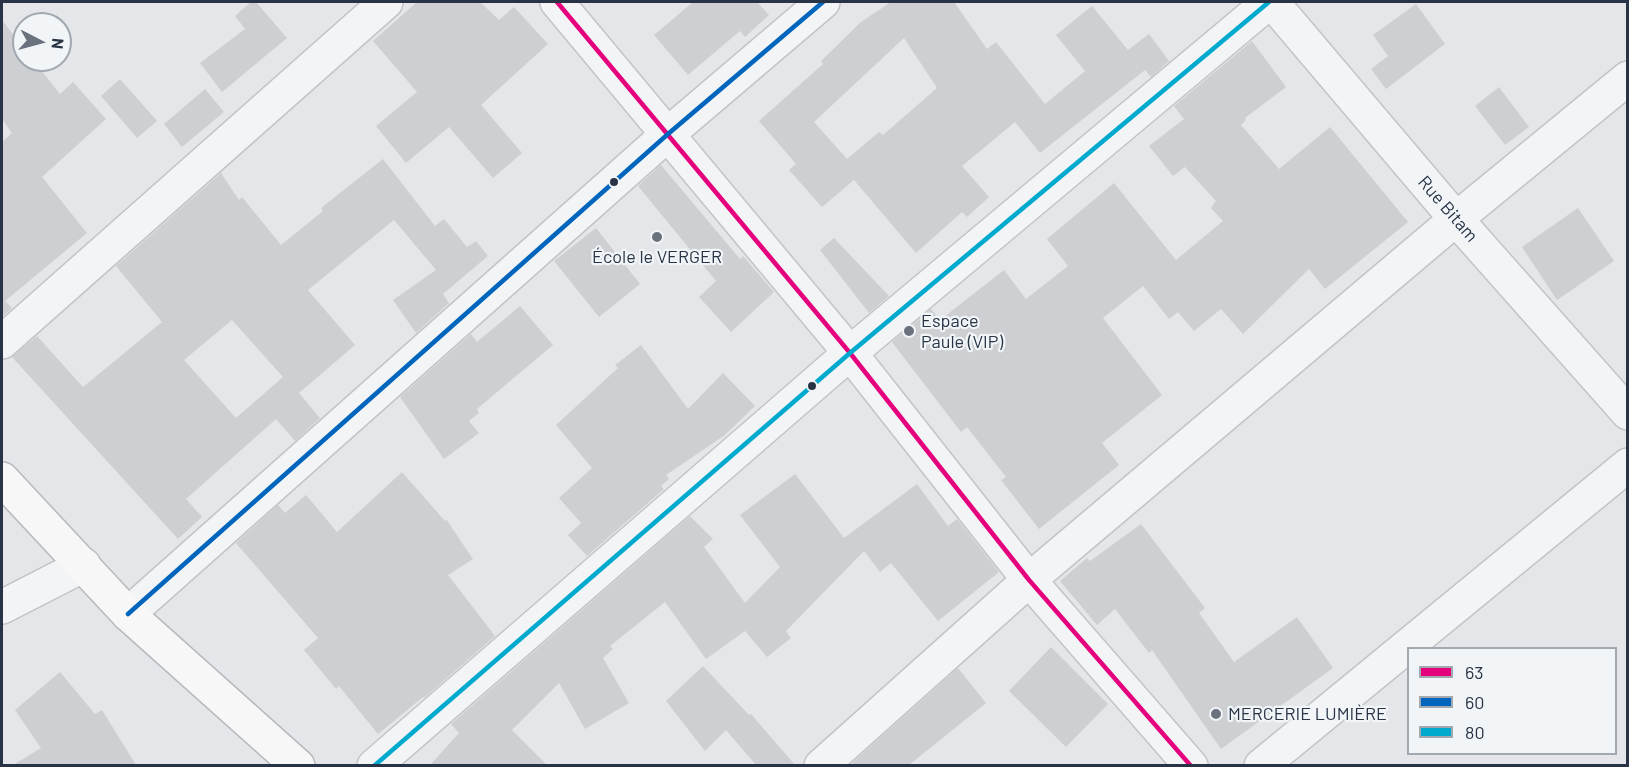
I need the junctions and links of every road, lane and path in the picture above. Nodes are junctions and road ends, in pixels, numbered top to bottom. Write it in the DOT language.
graph roads {
  1 [pos="386,2"];
  2 [pos="557,2"];
  3 [pos="823,2"];
  4 [pos="1270,2"];
  5 [pos="1628,78"];
  6 [pos="668,134"];
  7 [pos="1456,219"];
  8 [pos="2,342"];
  9 [pos="850,354"];
  10 [pos="1628,413"];
  11 [pos="1628,465"];
  12 [pos="2,479"];
  13 [pos="84,565"];
  14 [pos="1029,580"];
  15 [pos="2,608"];
  16 [pos="128,614"];
  17 [pos="298,765"];
  18 [pos="374,765"];
  19 [pos="821,765"];
  20 [pos="1191,765"];
  21 [pos="1261,765"];
  1 -- 8 [label="street"];
  2 -- 6 [label="street"];
  3 -- 6 [label="street"];
  4 -- 7 [label="street, Rue Bitam"];
  4 -- 9 [label="street"];
  5 -- 7 [label="street"];
  6 -- 9 [label="street"];
  6 -- 16 [label="street"];
  7 -- 10 [label="street, Rue Bitam"];
  7 -- 14 [label="street"];
  9 -- 14 [label="street"];
  9 -- 18 [label="street"];
  11 -- 21 [label="street"];
  12 -- 13 [label="highway"];
  13 -- 15 [label="street"];
  13 -- 16 [label="highway"];
  14 -- 19 [label="street"];
  14 -- 20 [label="street"];
  16 -- 17 [label="highway"];
}
